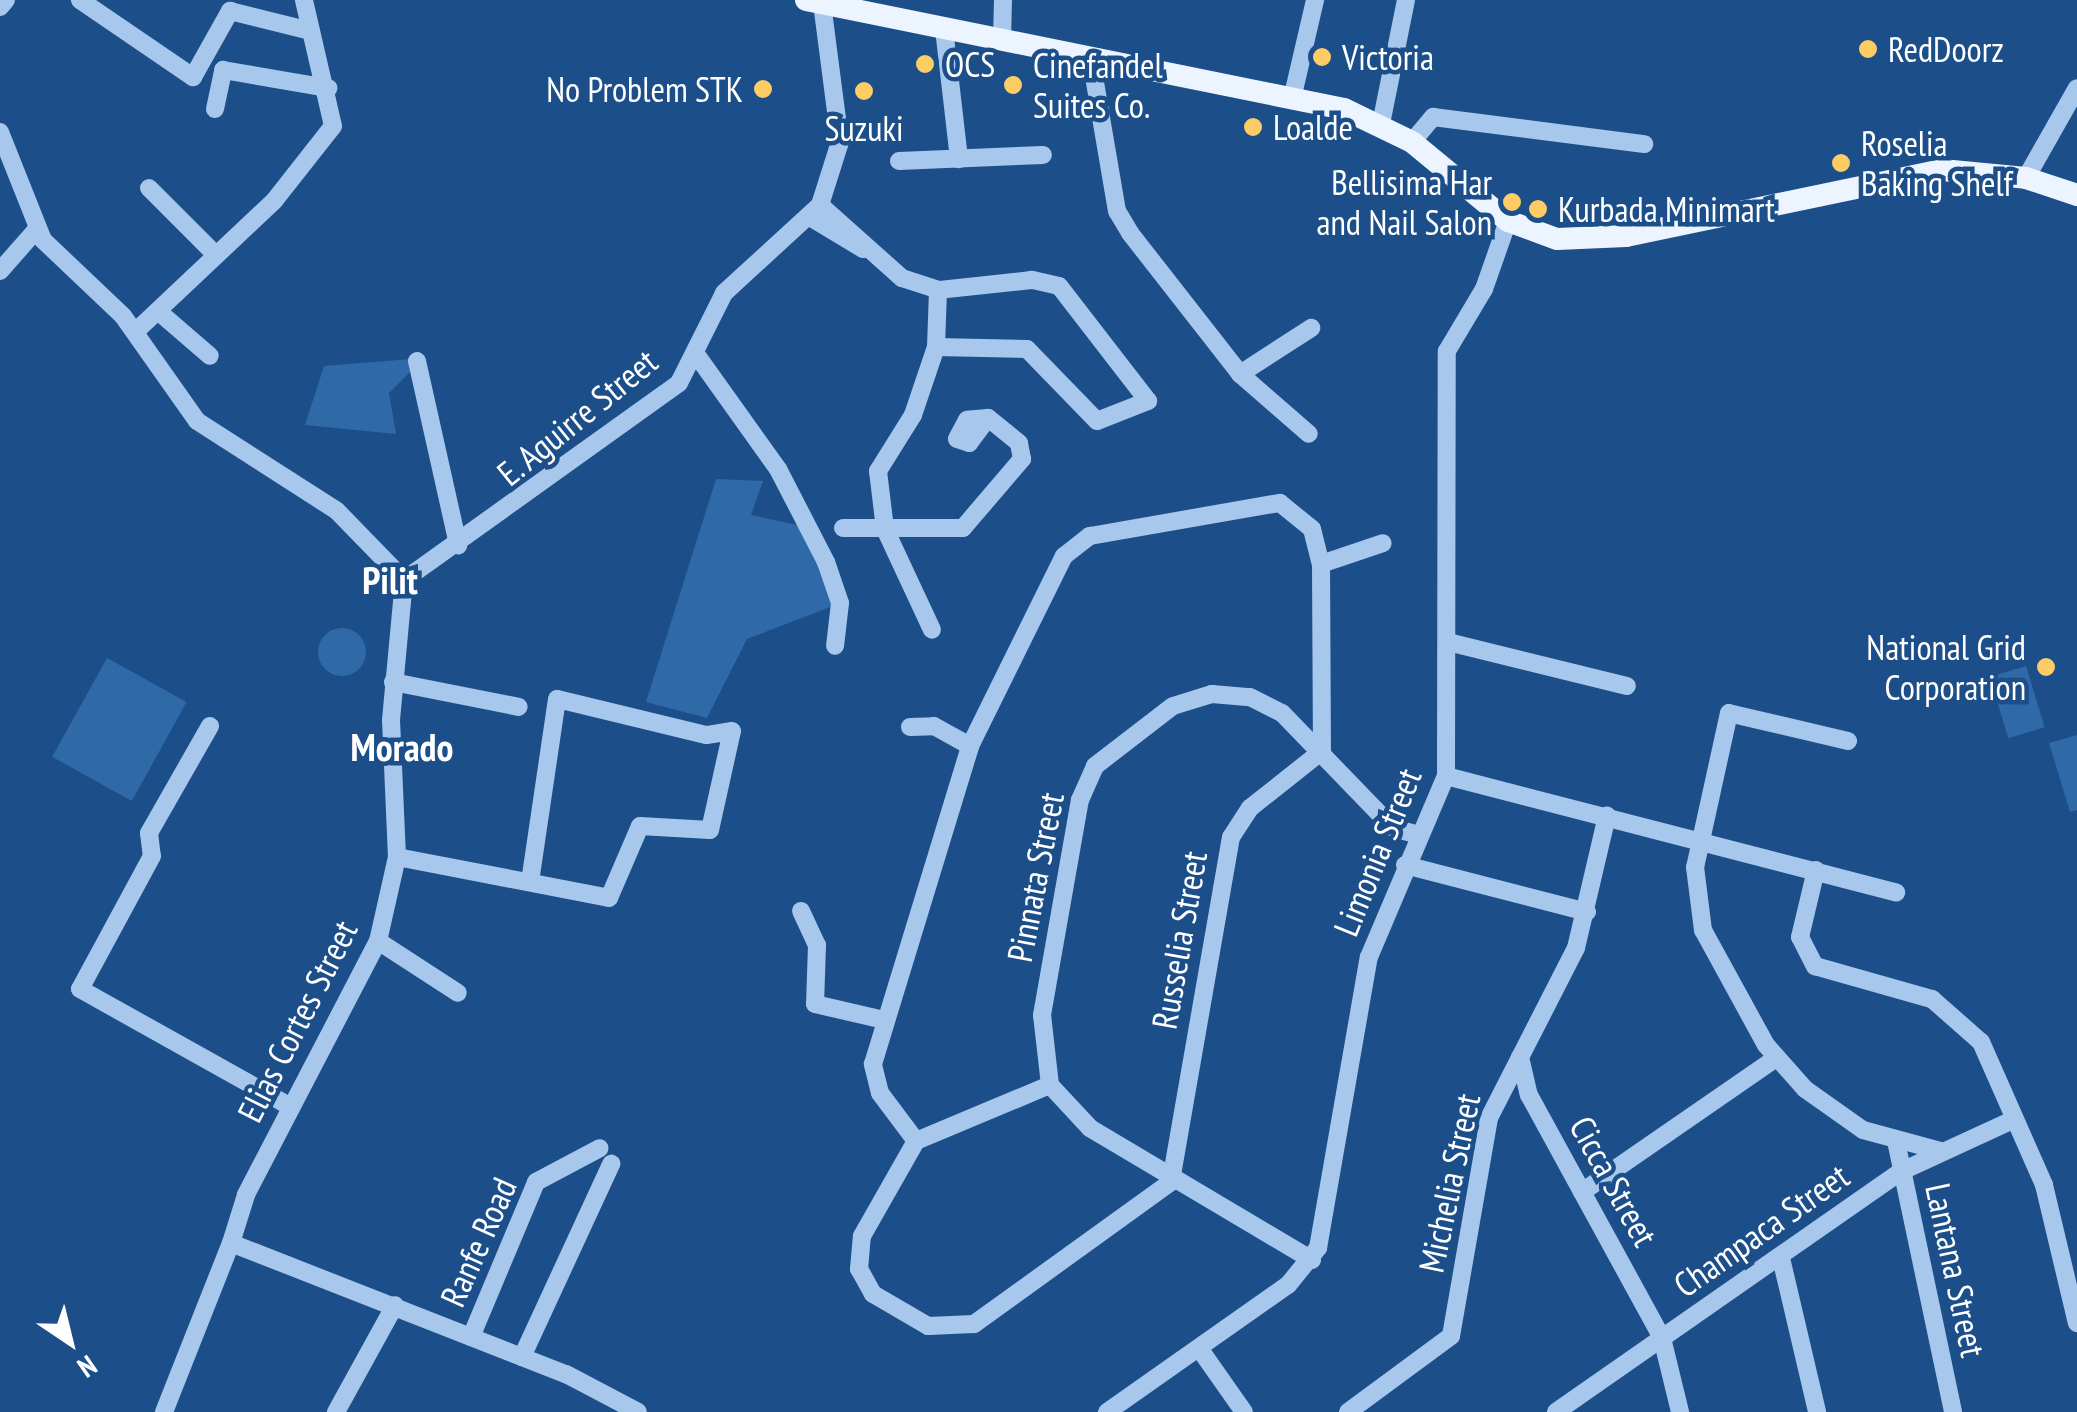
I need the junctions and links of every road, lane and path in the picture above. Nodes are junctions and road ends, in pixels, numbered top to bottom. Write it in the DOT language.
graph roads {
  1 [pos="6,0"];
  2 [pos="80,0"];
  3 [pos="304,0"];
  4 [pos="1003,0"];
  5 [pos="1315,0"];
  6 [pos="1406,0"];
  7 [pos="822,2"];
  8 [pos="0,6"];
  9 [pos="881,8"];
  10 [pos="944,29"];
  11 [pos="311,31"];
  12 [pos="1002,40"];
  13 [pos="1090,59"];
  14 [pos="328,88"];
  15 [pos="2077,88"];
  16 [pos="1292,99"];
  17 [pos="215,108"];
  18 [pos="1382,124"];
  19 [pos="0,132"];
  20 [pos="1412,142"];
  21 [pos="1644,144"];
  22 [pos="1043,155"];
  23 [pos="959,159"];
  24 [pos="899,161"];
  25 [pos="2026,178"];
  26 [pos="148,188"];
  27 [pos="2077,195"];
  28 [pos="815,210"];
  29 [pos="1508,221"];
  30 [pos="36,230"];
  31 [pos="214,253"];
  32 [pos="0,271"];
  33 [pos="938,290"];
  34 [pos="158,312"];
  35 [pos="1311,328"];
  36 [pos="135,332"];
  37 [pos="936,347"];
  38 [pos="210,356"];
  39 [pos="698,357"];
  40 [pos="416,361"];
  41 [pos="1240,374"];
  42 [pos="988,418"];
  43 [pos="1309,434"];
  44 [pos="843,528"];
  45 [pos="885,529"];
  46 [pos="1383,543"];
  47 [pos="458,545"];
  48 [pos="1320,564"];
  49 [pos="404,580"];
  50 [pos="932,630"];
  51 [pos="1452,643"];
  52 [pos="835,646"];
  53 [pos="392,682"];
  54 [pos="1628,686"];
  55 [pos="519,707"];
  56 [pos="210,726"];
  57 [pos="910,726"];
  58 [pos="1848,741"];
  59 [pos="970,746"];
  60 [pos="1322,750"];
  61 [pos="1446,776"];
  62 [pos="1606,816"];
  63 [pos="1420,835"];
  64 [pos="1700,838"];
  65 [pos="397,857"];
  66 [pos="1406,865"];
  67 [pos="1816,870"];
  68 [pos="531,876"];
  69 [pos="1896,892"];
  70 [pos="800,911"];
  71 [pos="1587,912"];
  72 [pos="378,942"];
  73 [pos="458,993"];
  74 [pos="884,1020"];
  75 [pos="1520,1057"];
  76 [pos="1776,1058"];
  77 [pos="1050,1085"];
  78 [pos="1529,1095"];
  79 [pos="1496,1096"];
  80 [pos="291,1107"];
  81 [pos="2015,1119"];
  82 [pos="916,1141"];
  83 [pos="1896,1141"];
  84 [pos="1940,1151"];
  85 [pos="1902,1171"];
  86 [pos="1172,1175"];
  87 [pos="1582,1192"];
  88 [pos="230,1243"];
  89 [pos="2070,1255"];
  90 [pos="1781,1258"];
  91 [pos="1312,1260"];
  92 [pos="395,1304"];
  93 [pos="2077,1319"];
  94 [pos="471,1337"];
  95 [pos="1662,1338"];
  96 [pos="1199,1348"];
  97 [pos="522,1357"];
  98 [pos="164,1412"];
  99 [pos="336,1412"];
  100 [pos="638,1412"];
  101 [pos="1107,1412"];
  102 [pos="1244,1412"];
  103 [pos="1348,1412"];
  104 [pos="1556,1412"];
  105 [pos="1680,1412"];
  106 [pos="1817,1412"];
  107 [pos="1953,1412"];
  1 -- 8 [label="street"];
  2 -- 11 [label="street"];
  3 -- 11 [label="street"];
  4 -- 12 [label="street"];
  5 -- 16 [label="street"];
  6 -- 18 [label="street"];
  7 -- 9 [label="main road"];
  7 -- 28 [label="street"];
  9 -- 10 [label="main road"];
  10 -- 12 [label="main road"];
  10 -- 23 [label="street"];
  11 -- 14 [label="street"];
  12 -- 13 [label="main road"];
  13 -- 16 [label="main road"];
  13 -- 41 [label="street"];
  14 -- 17 [label="street"];
  14 -- 31 [label="street"];
  15 -- 25 [label="street"];
  16 -- 18 [label="main road"];
  18 -- 20 [label="main road"];
  19 -- 30 [label="street"];
  20 -- 21 [label="street"];
  20 -- 29 [label="main road"];
  22 -- 23 [label="street"];
  23 -- 24 [label="street"];
  25 -- 27 [label="main road"];
  25 -- 29 [label="main road"];
  26 -- 31 [label="street"];
  28 -- 33 [label="street"];
  28 -- 39 [label="street, E. Aguirre Street"];
  29 -- 51 [label="street, Limonia Street"];
  30 -- 32 [label="street"];
  30 -- 36 [label="street"];
  31 -- 34 [label="street"];
  33 -- 37 [label="street"];
  33 -- 37 [label="street"];
  34 -- 36 [label="street"];
  34 -- 38 [label="street"];
  35 -- 41 [label="street"];
  36 -- 49 [label="street"];
  37 -- 45 [label="street"];
  39 -- 47 [label="street, E. Aguirre Street"];
  39 -- 52 [label="street"];
  40 -- 47 [label="street"];
  41 -- 43 [label="street"];
  42 -- 45 [label="street"];
  44 -- 45 [label="street"];
  45 -- 50 [label="street"];
  46 -- 48 [label="street"];
  47 -- 49 [label="street, E. Aguirre Street"];
  48 -- 59 [label="street"];
  48 -- 60 [label="street"];
  49 -- 53 [label="street, Elias Cortes Street"];
  51 -- 54 [label="street"];
  51 -- 61 [label="street, Limonia Street"];
  53 -- 55 [label="street"];
  53 -- 65 [label="street, Elias Cortes Street"];
  56 -- 80 [label="street"];
  57 -- 59 [label="street"];
  58 -- 64 [label="street"];
  59 -- 74 [label="street"];
  60 -- 63 [label="street, Pinnata Street"];
  60 -- 77 [label="street, Pinnata Street"];
  60 -- 86 [label="street, Russelia Street"];
  61 -- 62 [label="street"];
  61 -- 63 [label="street, Limonia Street"];
  62 -- 64 [label="street"];
  62 -- 71 [label="street, Michelia Street"];
  63 -- 66 [label="street, Limonia Street"];
  64 -- 67 [label="street"];
  64 -- 76 [label="street"];
  65 -- 68 [label="street"];
  65 -- 72 [label="street, Elias Cortes Street"];
  66 -- 71 [label="street"];
  66 -- 91 [label="street, Limonia Street"];
  67 -- 69 [label="street"];
  67 -- 81 [label="street"];
  68 -- 68 [label="street"];
  70 -- 74 [label="street"];
  71 -- 75 [label="street, Michelia Street"];
  72 -- 73 [label="street"];
  72 -- 80 [label="street, Elias Cortes Street"];
  74 -- 82 [label="street"];
  75 -- 78 [label="street, Cicca Street"];
  75 -- 79 [label="street, Michelia Street"];
  76 -- 83 [label="street"];
  76 -- 87 [label="street"];
  77 -- 82 [label="street"];
  77 -- 86 [label="street"];
  78 -- 79 [label="street, Cicca Street"];
  78 -- 87 [label="street, Cicca Street"];
  79 -- 103 [label="street, Michelia Street"];
  80 -- 88 [label="street, Elias Cortes Street"];
  81 -- 84 [label="street, Champaca Street"];
  81 -- 89 [label="street"];
  82 -- 86 [label="street"];
  83 -- 84 [label="street"];
  83 -- 85 [label="street, Lantana Street"];
  84 -- 85 [label="street, Champaca Street"];
  85 -- 90 [label="street, Champaca Street"];
  85 -- 107 [label="street, Lantana Street"];
  86 -- 91 [label="street"];
  87 -- 95 [label="street, Cicca Street"];
  88 -- 92 [label="street"];
  88 -- 98 [label="street, Elias Cortes Street"];
  89 -- 93 [label="street"];
  90 -- 95 [label="street, Champaca Street"];
  90 -- 106 [label="street"];
  91 -- 96 [label="street"];
  92 -- 94 [label="street"];
  92 -- 99 [label="street"];
  94 -- 97 [label="street"];
  94 -- 97 [label="street, Ranfe Road"];
  95 -- 104 [label="street, Champaca Street"];
  95 -- 105 [label="street, Cicca Street"];
  96 -- 101 [label="street"];
  96 -- 102 [label="street"];
  97 -- 100 [label="street"];
}
